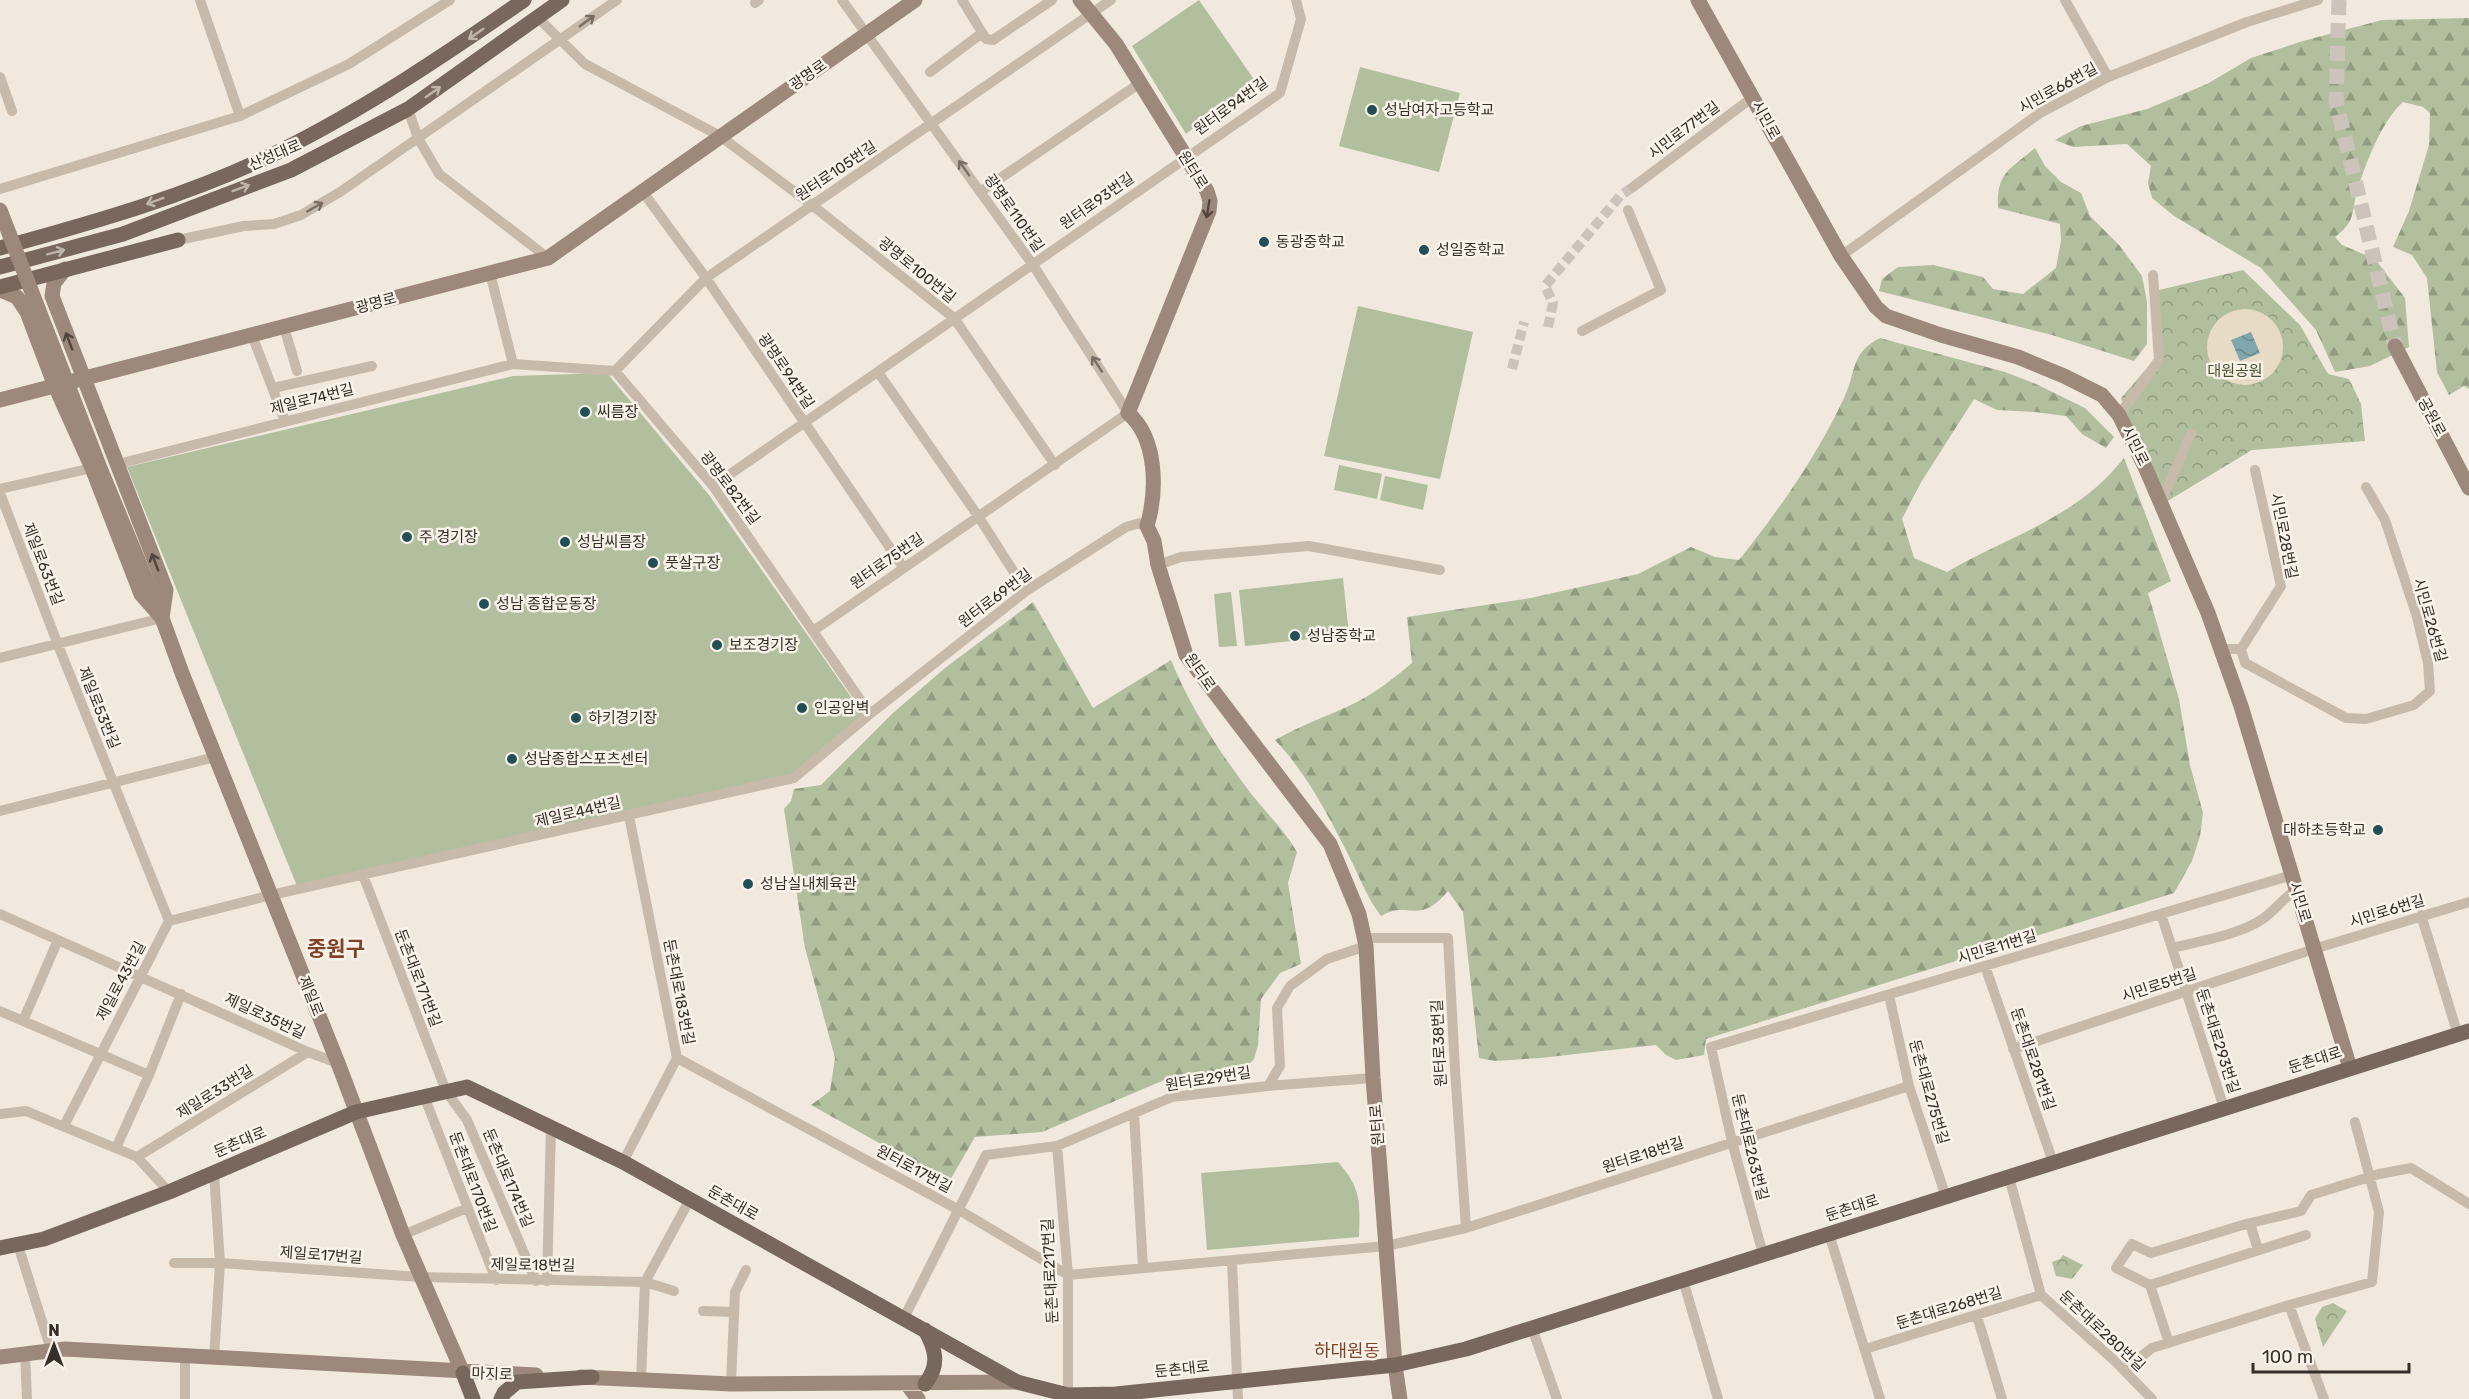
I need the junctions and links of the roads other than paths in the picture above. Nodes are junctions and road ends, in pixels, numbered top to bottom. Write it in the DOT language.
graph roads {
  1 [pos="200,0"];
  2 [pos="450,0"];
  3 [pos="524,0"];
  4 [pos="562,0"];
  5 [pos="617,0"];
  6 [pos="842,0"];
  7 [pos="915,0"];
  8 [pos="962,0"];
  9 [pos="1052,0"];
  10 [pos="1080,0"];
  11 [pos="1112,0"];
  12 [pos="1698,0"];
  13 [pos="2065,0"];
  14 [pos="2319,0"];
  15 [pos="1300,1"];
  16 [pos="1090,14"];
  17 [pos="537,18"];
  18 [pos="982,33"];
  19 [pos="868,34"];
  20 [pos="561,40"];
  21 [pos="930,72"];
  22 [pos="0,77"];
  23 [pos="2108,77"];
  24 [pos="1140,83"];
  25 [pos="1753,97"];
  26 [pos="408,109"];
  27 [pos="12,111"];
  28 [pos="240,116"];
  29 [pos="933,124"];
  30 [pos="720,136"];
  31 [pos="418,138"];
  32 [pos="1185,158"];
  33 [pos="1633,188"];
  34 [pos="0,189"];
  35 [pos="643,192"];
  36 [pos="980,192"];
  37 [pos="812,205"];
  38 [pos="0,210"];
  39 [pos="1628,210"];
  40 [pos="178,240"];
  41 [pos="0,248"];
  42 [pos="1841,256"];
  43 [pos="548,258"];
  44 [pos="1033,265"];
  45 [pos="0,267"];
  46 [pos="65,269"];
  47 [pos="490,273"];
  48 [pos="2153,275"];
  49 [pos="706,278"];
  50 [pos="0,289"];
  51 [pos="954,318"];
  52 [pos="284,327"];
  53 [pos="1582,331"];
  54 [pos="252,335"];
  55 [pos="2395,346"];
  56 [pos="513,364"];
  57 [pos="372,366"];
  58 [pos="297,371"];
  59 [pos="615,371"];
  60 [pos="879,372"];
  61 [pos="84,379"];
  62 [pos="55,386"];
  63 [pos="273,388"];
  64 [pos="0,400"];
  65 [pos="1128,413"];
  66 [pos="2119,415"];
  67 [pos="285,422"];
  68 [pos="802,422"];
  69 [pos="2191,434"];
  70 [pos="118,464"];
  71 [pos="1055,465"];
  72 [pos="92,468"];
  73 [pos="2255,470"];
  74 [pos="713,486"];
  75 [pos="2366,487"];
  76 [pos="2469,488"];
  77 [pos="0,489"];
  78 [pos="0,493"];
  79 [pos="2161,502"];
  80 [pos="978,516"];
  81 [pos="1147,526"];
  82 [pos="1158,565"];
  83 [pos="903,567"];
  84 [pos="1440,570"];
  85 [pos="1026,591"];
  86 [pos="162,618"];
  87 [pos="813,631"];
  88 [pos="58,645"];
  89 [pos="2221,649"];
  90 [pos="2241,649"];
  91 [pos="0,658"];
  92 [pos="870,714"];
  93 [pos="215,757"];
  94 [pos="113,783"];
  95 [pos="0,811"];
  96 [pos="629,816"];
  97 [pos="363,875"];
  98 [pos="2294,883"];
  99 [pos="271,896"];
  100 [pos="2469,902"];
  101 [pos="0,914"];
  102 [pos="2162,914"];
  103 [pos="2421,915"];
  104 [pos="169,921"];
  105 [pos="58,940"];
  106 [pos="1366,942"];
  107 [pos="2172,948"];
  108 [pos="2314,949"];
  109 [pos="1985,966"];
  110 [pos="140,976"];
  111 [pos="2186,992"];
  112 [pos="181,994"];
  113 [pos="1889,995"];
  114 [pos="0,1011"];
  115 [pos="23,1021"];
  116 [pos="2463,1033"];
  117 [pos="1711,1047"];
  118 [pos="2013,1049"];
  119 [pos="308,1052"];
  120 [pos="100,1054"];
  121 [pos="677,1058"];
  122 [pos="338,1063"];
  123 [pos="2350,1068"];
  124 [pos="149,1075"];
  125 [pos="1373,1078"];
  126 [pos="1268,1086"];
  127 [pos="1909,1086"];
  128 [pos="446,1091"];
  129 [pos="424,1096"];
  130 [pos="2224,1108"];
  131 [pos="356,1112"];
  132 [pos="1134,1113"];
  133 [pos="0,1114"];
  134 [pos="2355,1122"];
  135 [pos="64,1126"];
  136 [pos="550,1127"];
  137 [pos="1732,1142"];
  138 [pos="1057,1146"];
  139 [pos="116,1148"];
  140 [pos="137,1157"];
  141 [pos="623,1162"];
  142 [pos="2053,1162"];
  143 [pos="214,1173"];
  144 [pos="2009,1177"];
  145 [pos="2370,1177"];
  146 [pos="169,1192"];
  147 [pos="1946,1197"];
  148 [pos="690,1199"];
  149 [pos="2469,1204"];
  150 [pos="467,1208"];
  151 [pos="959,1210"];
  152 [pos="2250,1223"];
  153 [pos="1466,1228"];
  154 [pos="1829,1234"];
  155 [pos="403,1235"];
  156 [pos="2306,1235"];
  157 [pos="18,1245"];
  158 [pos="1386,1246"];
  159 [pos="0,1248"];
  160 [pos="2258,1250"];
  161 [pos="1763,1254"];
  162 [pos="1232,1262"];
  163 [pos="174,1263"];
  164 [pos="220,1263"];
  165 [pos="1143,1268"];
  166 [pos="746,1270"];
  167 [pos="1068,1275"];
  168 [pos="420,1277"];
  169 [pos="496,1280"];
  170 [pos="1683,1280"];
  171 [pos="542,1281"];
  172 [pos="645,1282"];
  173 [pos="2150,1285"];
  174 [pos="674,1291"];
  175 [pos="2042,1295"];
  176 [pos="2289,1305"];
  177 [pos="703,1311"];
  178 [pos="734,1312"];
  179 [pos="1977,1316"];
  180 [pos="904,1318"];
  181 [pos="1532,1328"];
  182 [pos="926,1330"];
  183 [pos="2169,1342"];
  184 [pos="1865,1349"];
  185 [pos="51,1350"];
  186 [pos="25,1353"];
  187 [pos="0,1357"];
  188 [pos="185,1357"];
  189 [pos="214,1359"];
  190 [pos="1395,1365"];
  191 [pos="2124,1370"];
  192 [pos="463,1373"];
  193 [pos="592,1377"];
  194 [pos="641,1379"];
  195 [pos="1017,1382"];
  196 [pos="1237,1382"];
  197 [pos="731,1384"];
  198 [pos="907,1384"];
  199 [pos="925,1384"];
  200 [pos="970,1392"];
  201 [pos="1116,1394"];
  202 [pos="1068,1395"];
  203 [pos="27,1399"];
  204 [pos="185,1399"];
  205 [pos="473,1399"];
  206 [pos="501,1399"];
  207 [pos="918,1399"];
  208 [pos="1095,1399"];
  209 [pos="1238,1399"];
  210 [pos="1400,1399"];
  211 [pos="1557,1399"];
  212 [pos="1718,1399"];
  213 [pos="1880,1399"];
  214 [pos="2002,1399"];
  215 [pos="2151,1399"];
  216 [pos="2324,1399"];
  1 -- 28 [label="street"];
  2 -- 28 [label="street"];
  3 -- 41 [label="main road, 산성대로, one-way"];
  4 -- 17 [label="main road, 산성대로"];
  20 -- 5 [label="street, one-way"];
  6 -- 19 [label="street"];
  7 -- 19 [label="main road, 광명로"];
  8 -- 18 [label="street"];
  9 -- 18 [label="street"];
  10 -- 16 [label="main road, 원터로"];
  11 -- 16 [label="street, 원터로105번길"];
  12 -- 25 [label="main road, 시민로"];
  13 -- 23 [label="street"];
  14 -- 23 [label="street, 시민로66번길"];
  15 -- 32 [label="street, 원터로94번길"];
  16 -- 24 [label="main road, 원터로"];
  16 -- 29 [label="street, 원터로105번길"];
  17 -- 20 [label="street"];
  26 -- 17 [label="main road, 산성대로, one-way"];
  18 -- 21 [label="street"];
  19 -- 29 [label="street, 광명로110번길"];
  19 -- 30 [label="main road, 광명로"];
  20 -- 30 [label="street"];
  20 -- 31 [label="street"];
  22 -- 27 [label="street"];
  23 -- 42 [label="street, 시민로66번길"];
  24 -- 32 [label="main road, 원터로"];
  24 -- 36 [label="street"];
  25 -- 33 [label="street, 시민로77번길"];
  25 -- 42 [label="main road, 시민로"];
  26 -- 31 [label="street"];
  45 -- 26 [label="main road, 산성대로, one-way"];
  28 -- 34 [label="street"];
  36 -- 29 [label="street, 광명로110번길, one-way"];
  29 -- 37 [label="street, 원터로105번길"];
  30 -- 35 [label="main road, 광명로"];
  30 -- 37 [label="street, 광명로100번길"];
  40 -- 31 [label="street, one-way"];
  31 -- 43 [label="street"];
  32 -- 44 [label="street, 원터로93번길"];
  32 -- 65 [label="main road, 원터로, one-way"];
  35 -- 43 [label="main road, 광명로"];
  35 -- 49 [label="street, 광명로94번길"];
  36 -- 44 [label="street, 광명로110번길"];
  37 -- 49 [label="street, 원터로105번길"];
  37 -- 51 [label="street, 광명로100번길"];
  38 -- 86 [label="main road, 제일로, bridge"];
  39 -- 53 [label="street"];
  40 -- 46 [label="main road"];
  42 -- 66 [label="main road, 시민로"];
  43 -- 47 [label="main road, 광명로"];
  44 -- 51 [label="street, 원터로93번길"];
  65 -- 44 [label="street, 광명로110번길, one-way"];
  46 -- 50 [label="main road"];
  61 -- 46 [label="main road, one-way"];
  47 -- 52 [label="main road, 광명로"];
  47 -- 56 [label="street"];
  48 -- 66 [label="street"];
  49 -- 59 [label="street, 원터로105번길"];
  49 -- 68 [label="street, 광명로94번길"];
  50 -- 62 [label="main road"];
  51 -- 60 [label="street, 원터로93번길"];
  51 -- 71 [label="street, 광명로100번길"];
  52 -- 54 [label="main road, 광명로"];
  52 -- 58 [label="street"];
  54 -- 61 [label="main road, 광명로"];
  54 -- 63 [label="street"];
  55 -- 76 [label="main road, 공원로"];
  56 -- 59 [label="street"];
  56 -- 67 [label="street, 제일로74번길"];
  57 -- 63 [label="street"];
  59 -- 74 [label="street, 광명로82번길"];
  60 -- 68 [label="street, 원터로93번길"];
  60 -- 80 [label="street"];
  61 -- 62 [label="main road, 광명로"];
  61 -- 70 [label="main road"];
  62 -- 64 [label="main road, 광명로"];
  62 -- 72 [label="main road"];
  63 -- 67 [label="street"];
  65 -- 71 [label="street, 원터로75번길"];
  65 -- 81 [label="main road, 원터로"];
  66 -- 79 [label="main road, 시민로"];
  67 -- 70 [label="street, 제일로74번길"];
  68 -- 74 [label="street, 원터로93번길"];
  68 -- 83 [label="street, 광명로94번길"];
  69 -- 79 [label="street"];
  86 -- 70 [label="main road, one-way"];
  71 -- 80 [label="street, 원터로75번길"];
  72 -- 77 [label="street"];
  72 -- 86 [label="main road"];
  73 -- 90 [label="street, 시민로28번길"];
  74 -- 87 [label="street, 광명로82번길"];
  75 -- 90 [label="street, 시민로26번길"];
  78 -- 88 [label="street, 제일로63번길"];
  79 -- 89 [label="main road, 시민로"];
  80 -- 83 [label="street, 원터로75번길"];
  80 -- 85 [label="street"];
  81 -- 82 [label="main road, 원터로"];
  81 -- 85 [label="street, 원터로69번길"];
  82 -- 84 [label="street"];
  82 -- 106 [label="main road, 원터로"];
  83 -- 87 [label="street, 원터로75번길"];
  85 -- 92 [label="street, 원터로69번길"];
  86 -- 88 [label="street"];
  86 -- 93 [label="main road, 제일로"];
  87 -- 92 [label="street, 광명로82번길"];
  88 -- 91 [label="street"];
  88 -- 94 [label="street, 제일로53번길"];
  89 -- 90 [label="street"];
  89 -- 98 [label="main road, 시민로"];
  92 -- 96 [label="street, 제일로44번길"];
  93 -- 94 [label="street"];
  93 -- 99 [label="main road, 제일로"];
  94 -- 95 [label="street"];
  94 -- 104 [label="street"];
  96 -- 97 [label="street, 제일로44번길"];
  96 -- 121 [label="street, 둔촌대로183번길"];
  97 -- 99 [label="street, 제일로44번길"];
  97 -- 128 [label="street, 둔촌대로171번길"];
  98 -- 102 [label="street, 시민로11번길"];
  98 -- 107 [label="street"];
  98 -- 108 [label="main road, 시민로"];
  99 -- 104 [label="street"];
  99 -- 122 [label="main road, 제일로"];
  100 -- 103 [label="street, 시민로6번길"];
  101 -- 105 [label="street, 제일로35번길"];
  102 -- 107 [label="street, 둔촌대로293번길"];
  102 -- 109 [label="street, 시민로11번길"];
  103 -- 108 [label="street, 시민로6번길"];
  103 -- 116 [label="street"];
  104 -- 110 [label="street, 제일로43번길"];
  105 -- 110 [label="street, 제일로35번길"];
  105 -- 115 [label="street"];
  106 -- 125 [label="main road, 원터로"];
  106 -- 126 [label="street"];
  106 -- 153 [label="street, 원터로38번길"];
  107 -- 111 [label="street, 둔촌대로293번길"];
  108 -- 111 [label="street, 시민로5번길"];
  108 -- 123 [label="main road, 시민로"];
  109 -- 113 [label="street, 시민로11번길"];
  109 -- 118 [label="street, 둔촌대로281번길"];
  110 -- 112 [label="street, 제일로35번길"];
  110 -- 120 [label="street, 제일로43번길"];
  111 -- 118 [label="street, 시민로5번길"];
  111 -- 130 [label="street, 둔촌대로293번길"];
  112 -- 119 [label="street, 제일로35번길"];
  112 -- 124 [label="street"];
  113 -- 117 [label="street, 시민로11번길"];
  113 -- 127 [label="street, 둔촌대로275번길"];
  114 -- 115 [label="street"];
  115 -- 120 [label="street"];
  116 -- 123 [label="main road, 둔촌대로"];
  117 -- 137 [label="street, 둔촌대로263번길"];
  118 -- 142 [label="street, 둔촌대로281번길"];
  119 -- 122 [label="street, 제일로35번길"];
  119 -- 140 [label="street, 제일로33번길"];
  120 -- 124 [label="street"];
  120 -- 135 [label="street, 제일로43번길"];
  121 -- 141 [label="street, 둔촌대로183번길"];
  121 -- 151 [label="street, 원터로17번길"];
  122 -- 131 [label="main road, 제일로"];
  123 -- 130 [label="main road, 둔촌대로"];
  124 -- 139 [label="street"];
  125 -- 126 [label="street, 원터로29번길"];
  125 -- 158 [label="main road, 원터로"];
  126 -- 132 [label="street, 원터로29번길"];
  127 -- 137 [label="street, 원터로18번길"];
  127 -- 147 [label="street, 둔촌대로275번길"];
  128 -- 129 [label="main road, 둔촌대로"];
  128 -- 136 [label="main road, 둔촌대로"];
  128 -- 171 [label="street, 둔촌대로174번길"];
  129 -- 131 [label="main road, 둔촌대로"];
  129 -- 150 [label="street, 둔촌대로170번길"];
  130 -- 142 [label="main road, 둔촌대로"];
  131 -- 143 [label="main road, 둔촌대로"];
  131 -- 155 [label="main road, 제일로"];
  132 -- 138 [label="street, 원터로29번길"];
  132 -- 165 [label="street"];
  133 -- 135 [label="street"];
  134 -- 145 [label="street"];
  135 -- 139 [label="street"];
  136 -- 141 [label="main road, 둔촌대로"];
  136 -- 171 [label="street"];
  137 -- 153 [label="street, 원터로18번길"];
  137 -- 161 [label="street, 둔촌대로263번길"];
  138 -- 151 [label="street, 원터로29번길"];
  138 -- 167 [label="street, 둔촌대로217번길"];
  139 -- 140 [label="street"];
  140 -- 146 [label="street"];
  141 -- 148 [label="main road, 둔촌대로"];
  142 -- 144 [label="main road, 둔촌대로"];
  143 -- 146 [label="main road, 둔촌대로"];
  143 -- 164 [label="street, 둔촌대로"];
  144 -- 147 [label="main road, 둔촌대로"];
  144 -- 175 [label="street, 둔촌대로280번길"];
  145 -- 149 [label="street"];
  145 -- 152 [label="street"];
  145 -- 176 [label="street"];
  146 -- 157 [label="main road, 둔촌대로"];
  147 -- 154 [label="main road, 둔촌대로"];
  148 -- 172 [label="street"];
  148 -- 180 [label="main road, 둔촌대로"];
  150 -- 155 [label="street"];
  150 -- 169 [label="street, 둔촌대로170번길"];
  151 -- 167 [label="street, 원터로17번길"];
  151 -- 180 [label="street"];
  152 -- 160 [label="street"];
  152 -- 173 [label="street"];
  153 -- 158 [label="street, 원터로18번길"];
  154 -- 161 [label="main road, 둔촌대로"];
  154 -- 184 [label="street"];
  155 -- 168 [label="main road, 제일로"];
  156 -- 160 [label="street"];
  157 -- 159 [label="main road, 둔촌대로"];
  157 -- 185 [label="street"];
  158 -- 162 [label="street"];
  158 -- 190 [label="main road, 원터로"];
  160 -- 173 [label="street"];
  161 -- 170 [label="main road, 둔촌대로"];
  162 -- 165 [label="street"];
  162 -- 196 [label="street"];
  163 -- 164 [label="street, 제일로17번길"];
  164 -- 168 [label="street, 제일로17번길"];
  164 -- 189 [label="street, 둔촌대로"];
  165 -- 167 [label="street"];
  166 -- 178 [label="street"];
  167 -- 202 [label="street, 둔촌대로217번길"];
  168 -- 169 [label="street, 제일로18번길"];
  168 -- 192 [label="main road, 제일로"];
  169 -- 171 [label="street, 제일로18번길"];
  170 -- 181 [label="main road, 둔촌대로"];
  170 -- 212 [label="street"];
  171 -- 172 [label="street, 제일로18번길"];
  172 -- 174 [label="street, 제일로18번길"];
  172 -- 194 [label="street"];
  173 -- 183 [label="street"];
  175 -- 179 [label="street, 둔촌대로268번길"];
  175 -- 191 [label="street, 둔촌대로280번길"];
  176 -- 183 [label="street"];
  176 -- 216 [label="street"];
  177 -- 178 [label="street"];
  178 -- 197 [label="street"];
  179 -- 184 [label="street, 둔촌대로268번길"];
  179 -- 214 [label="street"];
  180 -- 182 [label="main road, 둔촌대로"];
  181 -- 190 [label="main road, 둔촌대로"];
  181 -- 211 [label="street"];
  182 -- 195 [label="main road, 둔촌대로"];
  182 -- 199 [label="main road"];
  183 -- 191 [label="street"];
  184 -- 213 [label="street"];
  185 -- 186 [label="main road, 마지로"];
  185 -- 188 [label="main road, 마지로"];
  186 -- 187 [label="main road, 마지로"];
  186 -- 203 [label="street"];
  188 -- 189 [label="main road, 마지로"];
  188 -- 204 [label="street"];
  189 -- 192 [label="main road, 마지로"];
  190 -- 196 [label="main road, 둔촌대로"];
  190 -- 210 [label="main road"];
  191 -- 215 [label="street, 둔촌대로280번길"];
  192 -- 193 [label="main road, 마지로"];
  192 -- 205 [label="main road"];
  193 -- 194 [label="main road, 마지로"];
  193 -- 206 [label="main road"];
  194 -- 197 [label="main road, 마지로"];
  195 -- 200 [label="main road, 마지로"];
  195 -- 202 [label="main road, 둔촌대로"];
  196 -- 201 [label="main road, 둔촌대로"];
  196 -- 209 [label="street"];
  197 -- 198 [label="main road, 마지로"];
  198 -- 199 [label="main road, 마지로"];
  198 -- 207 [label="main road"];
  199 -- 200 [label="main road, 마지로"];
  201 -- 202 [label="main road, 둔촌대로"];
  201 -- 208 [label="main road"];
}
